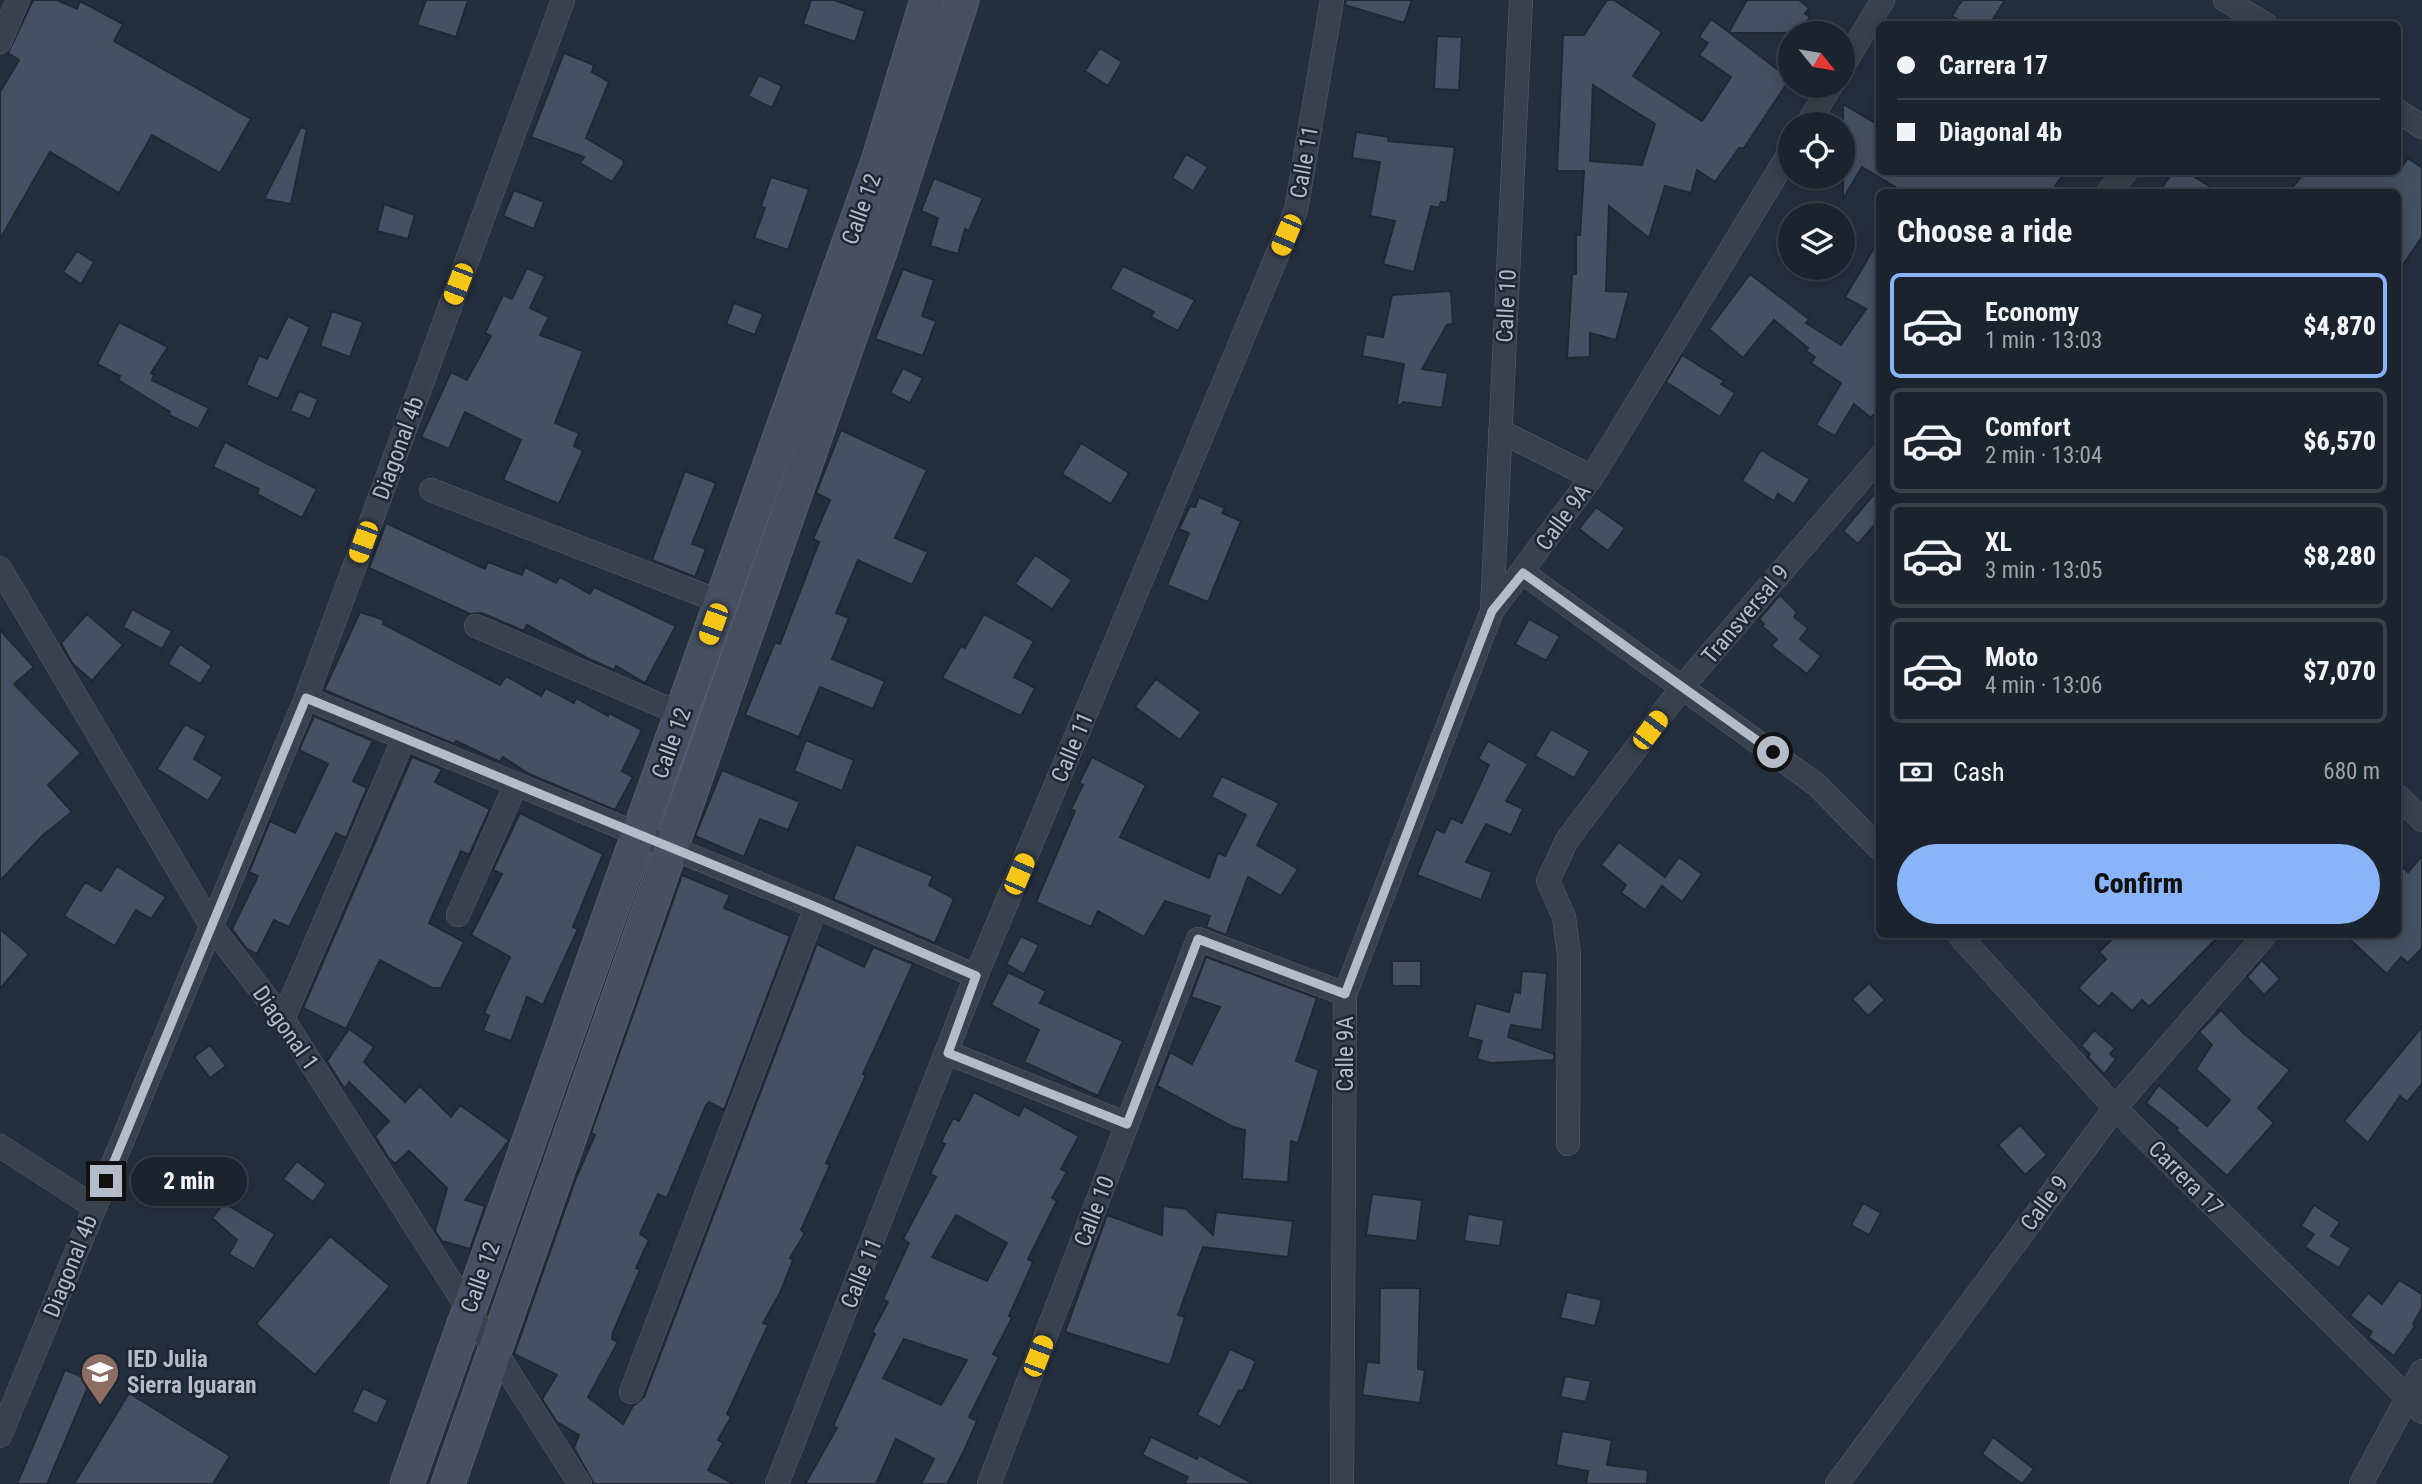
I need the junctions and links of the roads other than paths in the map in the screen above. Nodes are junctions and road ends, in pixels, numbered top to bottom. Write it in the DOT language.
graph roads {
  1 [pos="18,0"];
  2 [pos="563,0"];
  3 [pos="927,0"];
  4 [pos="962,0"];
  5 [pos="1332,0"];
  6 [pos="1521,0"];
  7 [pos="1883,0"];
  8 [pos="2225,0"];
  9 [pos="2253,16"];
  10 [pos="0,42"];
  11 [pos="930,46"];
  12 [pos="1855,46"];
  13 [pos="2401,113"];
  14 [pos="2422,127"];
  15 [pos="1778,172"];
  16 [pos="2123,175"];
  17 [pos="2111,189"];
  18 [pos="1500,432"];
  19 [pos="1876,462"];
  20 [pos="1592,477"];
  21 [pos="431,490"];
  22 [pos="753,512"];
  23 [pos="785,522"];
  24 [pos="0,568"];
  25 [pos="1523,573"];
  26 [pos="721,601"];
  27 [pos="1492,611"];
  28 [pos="476,626"];
  29 [pos="1684,686"];
  30 [pos="306,698"];
  31 [pos="681,714"];
  32 [pos="404,738"];
  33 [pos="516,785"];
  34 [pos="2401,799"];
  35 [pos="2422,820"];
  36 [pos="638,835"];
  37 [pos="1876,845"];
  38 [pos="670,848"];
  39 [pos="816,907"];
  40 [pos="458,915"];
  41 [pos="212,927"];
  42 [pos="1962,938"];
  43 [pos="2263,938"];
  44 [pos="976,976"];
  45 [pos="1345,994"];
  46 [pos="283,1019"];
  47 [pos="948,1053"];
  48 [pos="2115,1108"];
  49 [pos="1127,1124"];
  50 [pos="1568,1144"];
  51 [pos="0,1146"];
  52 [pos="95,1206"];
  53 [pos="468,1310"];
  54 [pos="494,1355"];
  55 [pos="2422,1371"];
  56 [pos="631,1392"];
  57 [pos="2415,1405"];
  58 [pos="0,1436"];
  59 [pos="407,1484"];
  60 [pos="448,1484"];
  61 [pos="580,1484"];
  62 [pos="777,1484"];
  63 [pos="989,1484"];
  64 [pos="1342,1484"];
  65 [pos="1837,1484"];
  66 [pos="2361,1484"];
  1 -- 10 [label="street"];
  2 -- 30 [label="street, Diagonal 4b"];
  3 -- 11 [label="street, Calle 12"];
  4 -- 11 [label="street, Calle 12"];
  5 -- 44 [label="street, Calle 11"];
  6 -- 18 [label="street, Calle 10"];
  7 -- 12 [label="street"];
  8 -- 9 [label="street"];
  11 -- 22 [label="street, Calle 12"];
  11 -- 23 [label="street, Calle 12"];
  13 -- 14 [label="street"];
  15 -- 20 [label="street, Calle 9A"];
  16 -- 17 [label="street"];
  18 -- 20 [label="street"];
  18 -- 27 [label="street, Calle 10"];
  19 -- 29 [label="street, Transversal 9"];
  20 -- 25 [label="street, Calle 9A"];
  21 -- 26 [label="street"];
  22 -- 23 [label="street"];
  22 -- 26 [label="street, Calle 12"];
  23 -- 38 [label="street, Calle 12"];
  24 -- 41 [label="street, Diagonal 1"];
  25 -- 27 [label="street, Calle 9A"];
  25 -- 29 [label="street"];
  26 -- 31 [label="street, Calle 12"];
  27 -- 45 [label="street, Calle 9A"];
  28 -- 31 [label="street"];
  29 -- 37 [label="street"];
  29 -- 50 [label="street, Transversal 9"];
  30 -- 32 [label="street"];
  30 -- 41 [label="street, Diagonal 4b"];
  31 -- 36 [label="street, Calle 12"];
  32 -- 33 [label="street"];
  32 -- 46 [label="street"];
  33 -- 36 [label="street"];
  33 -- 40 [label="street"];
  34 -- 35 [label="street"];
  36 -- 38 [label="street"];
  36 -- 53 [label="street, Calle 12"];
  38 -- 39 [label="street"];
  38 -- 54 [label="street, Calle 12"];
  39 -- 44 [label="street"];
  39 -- 56 [label="street"];
  41 -- 46 [label="street, Diagonal 1"];
  41 -- 52 [label="street, Diagonal 4b"];
  42 -- 48 [label="street, Carrera 17"];
  43 -- 48 [label="street, Calle 9"];
  44 -- 47 [label="street, Calle 11"];
  45 -- 49 [label="street, Calle 10"];
  45 -- 64 [label="street, Calle 9A"];
  46 -- 53 [label="street, Diagonal 1"];
  47 -- 49 [label="street"];
  47 -- 62 [label="street, Calle 11"];
  48 -- 57 [label="street, Carrera 17"];
  48 -- 65 [label="street, Calle 9"];
  49 -- 63 [label="street, Calle 10"];
  51 -- 52 [label="street"];
  52 -- 58 [label="street, Diagonal 4b"];
  53 -- 54 [label="street, Diagonal 1"];
  53 -- 59 [label="street, Calle 12"];
  54 -- 60 [label="street, Calle 12"];
  54 -- 61 [label="street, Diagonal 1"];
  55 -- 57 [label="street"];
  57 -- 66 [label="street"];
}
